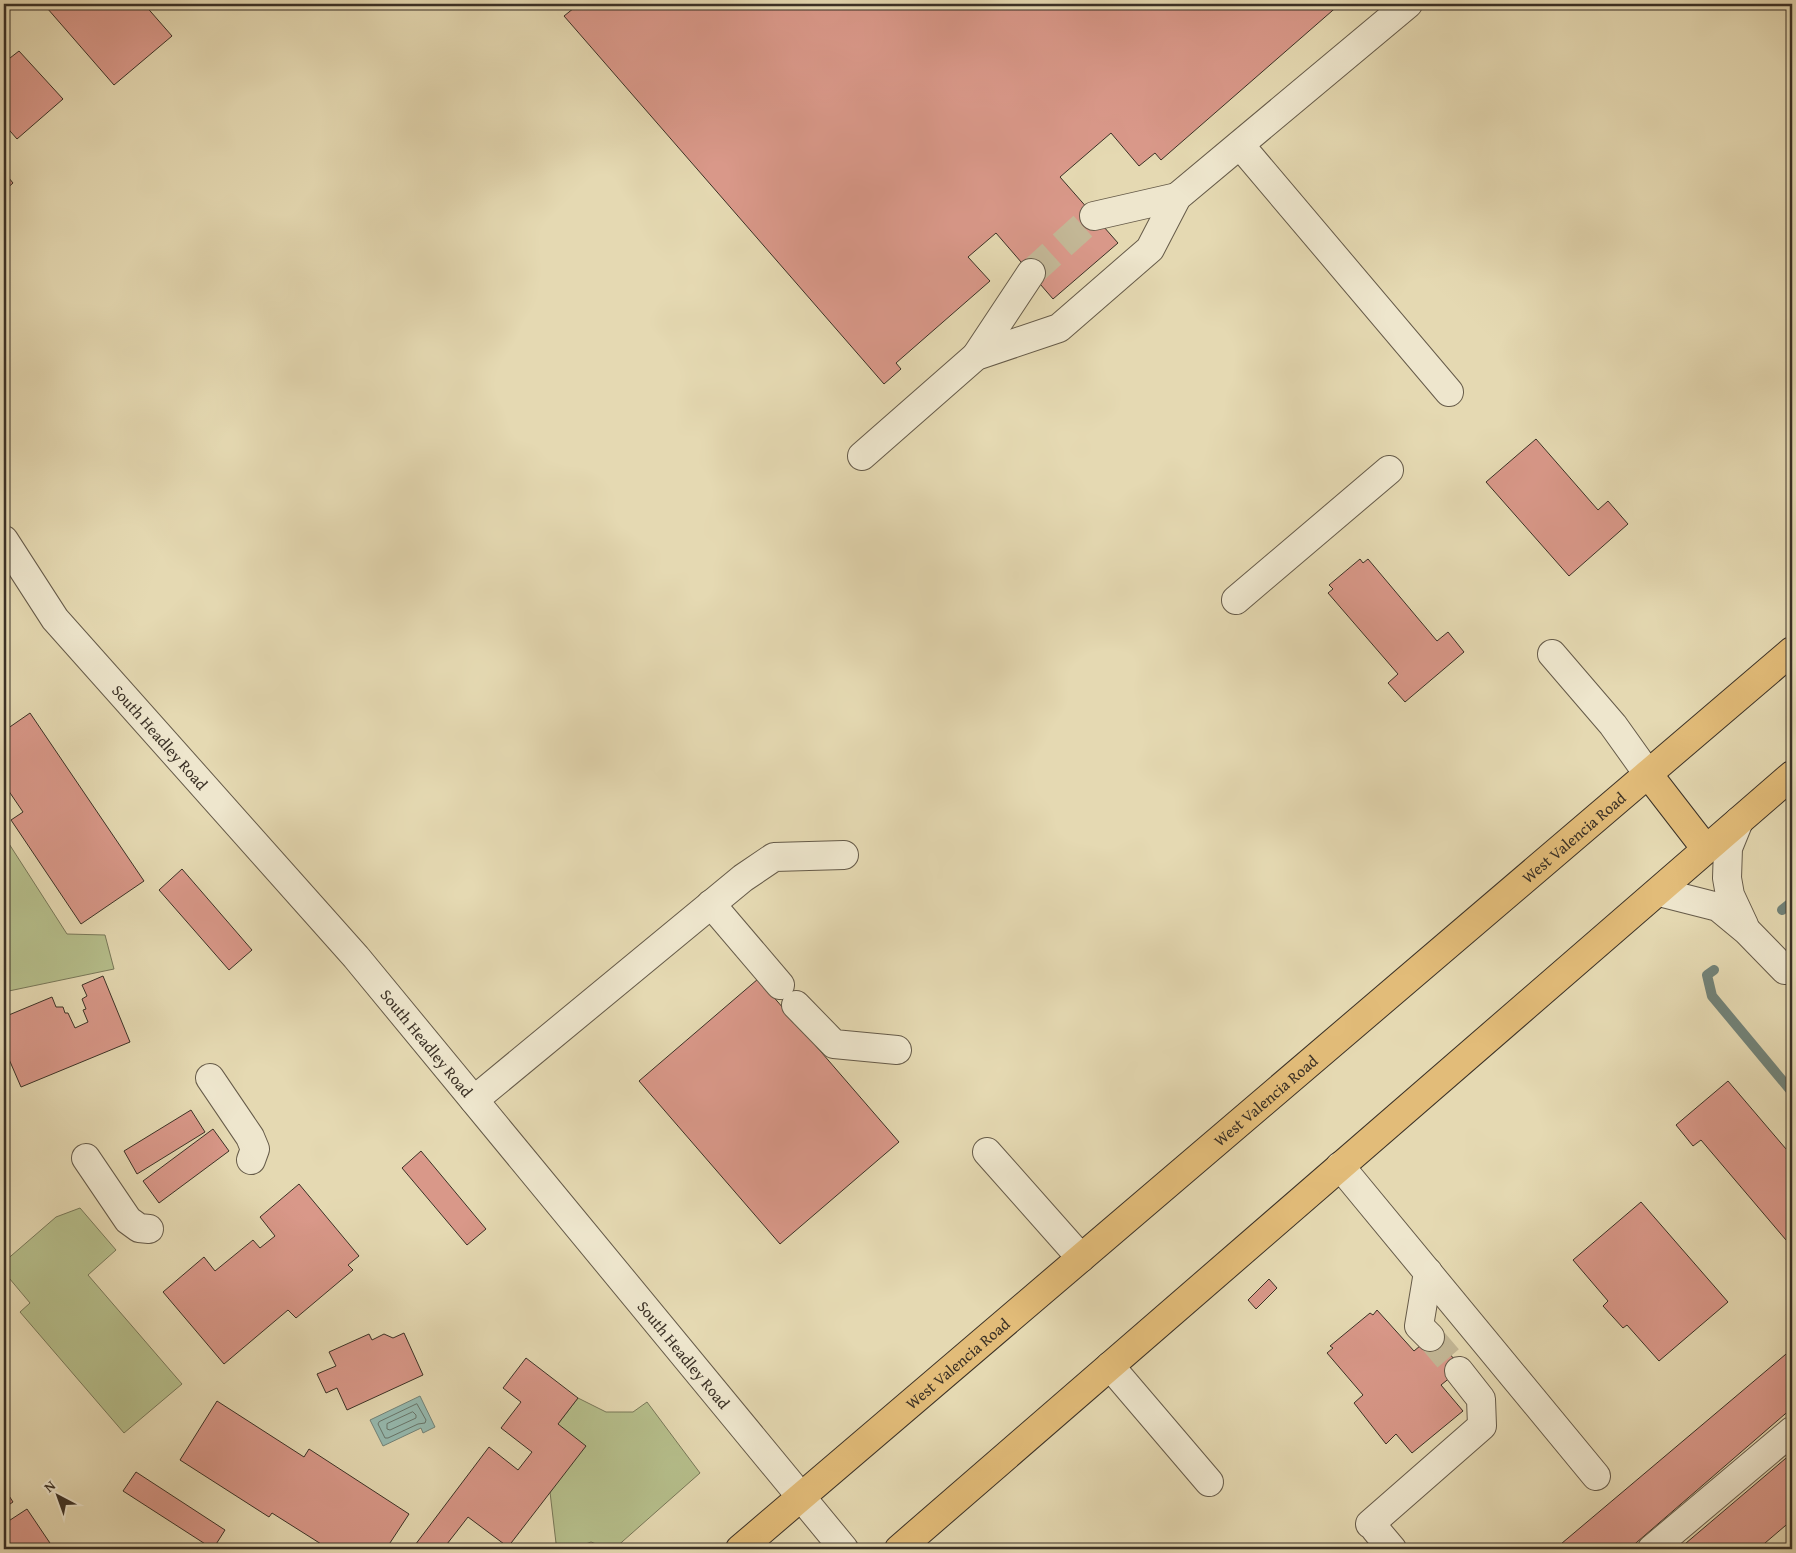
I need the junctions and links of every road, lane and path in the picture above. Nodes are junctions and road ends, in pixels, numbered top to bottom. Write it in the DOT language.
graph roads {
  1 [pos="1408,4"];
  2 [pos="1240,145"];
  3 [pos="1177,197"];
  4 [pos="1094,216"];
  5 [pos="1031,273"];
  6 [pos="976,356"];
  7 [pos="1448,392"];
  8 [pos="862,456"];
  9 [pos="1389,470"];
  10 [pos="4,540"];
  11 [pos="1236,600"];
  12 [pos="1792,650"];
  13 [pos="1552,654"];
  14 [pos="1648,774"];
  15 [pos="1792,775"];
  16 [pos="1739,821"];
  17 [pos="1706,849"];
  18 [pos="844,855"];
  19 [pos="1659,892"];
  20 [pos="711,904"];
  21 [pos="1747,931"];
  22 [pos="1790,970"];
  23 [pos="897,1050"];
  24 [pos="210,1078"];
  25 [pos="474,1100"];
  26 [pos="987,1152"];
  27 [pos="86,1158"];
  28 [pos="251,1160"];
  29 [pos="1340,1166"];
  30 [pos="149,1228"];
  31 [pos="1080,1258"];
  32 [pos="1428,1272"];
  33 [pos="1430,1337"];
  34 [pos="1110,1366"];
  35 [pos="1459,1371"];
  36 [pos="1792,1431"];
  37 [pos="1596,1476"];
  38 [pos="1209,1482"];
  39 [pos="801,1497"];
  40 [pos="1379,1535"];
  41 [pos="740,1549"];
  42 [pos="844,1549"];
  43 [pos="899,1549"];
  44 [pos="1652,1549"];
  1 -- 2 [label="street"];
  2 -- 3 [label="street"];
  2 -- 7 [label="street"];
  3 -- 4 [label="street"];
  3 -- 6 [label="street"];
  5 -- 6 [label="street"];
  6 -- 8 [label="street"];
  9 -- 11 [label="street"];
  10 -- 25 [label="street, South Headley Road"];
  12 -- 14 [label="main road, West Valencia Road"];
  13 -- 14 [label="street"];
  14 -- 17 [label="main road"];
  14 -- 31 [label="main road, West Valencia Road"];
  15 -- 16 [label="main road"];
  16 -- 17 [label="main road"];
  16 -- 21 [label="street"];
  17 -- 19 [label="main road"];
  18 -- 20 [label="street"];
  19 -- 21 [label="street"];
  19 -- 29 [label="main road"];
  20 -- 23 [label="street"];
  20 -- 25 [label="street"];
  21 -- 22 [label="street"];
  24 -- 28 [label="street"];
  25 -- 39 [label="street, South Headley Road"];
  26 -- 31 [label="street"];
  27 -- 30 [label="street"];
  29 -- 32 [label="street"];
  29 -- 34 [label="main road"];
  31 -- 39 [label="main road, West Valencia Road"];
  32 -- 33 [label="street"];
  32 -- 37 [label="street"];
  34 -- 38 [label="street"];
  34 -- 43 [label="main road"];
  35 -- 40 [label="street"];
  36 -- 44 [label="street"];
  39 -- 41 [label="main road, West Valencia Road"];
  39 -- 42 [label="street, South Headley Road"];
}
